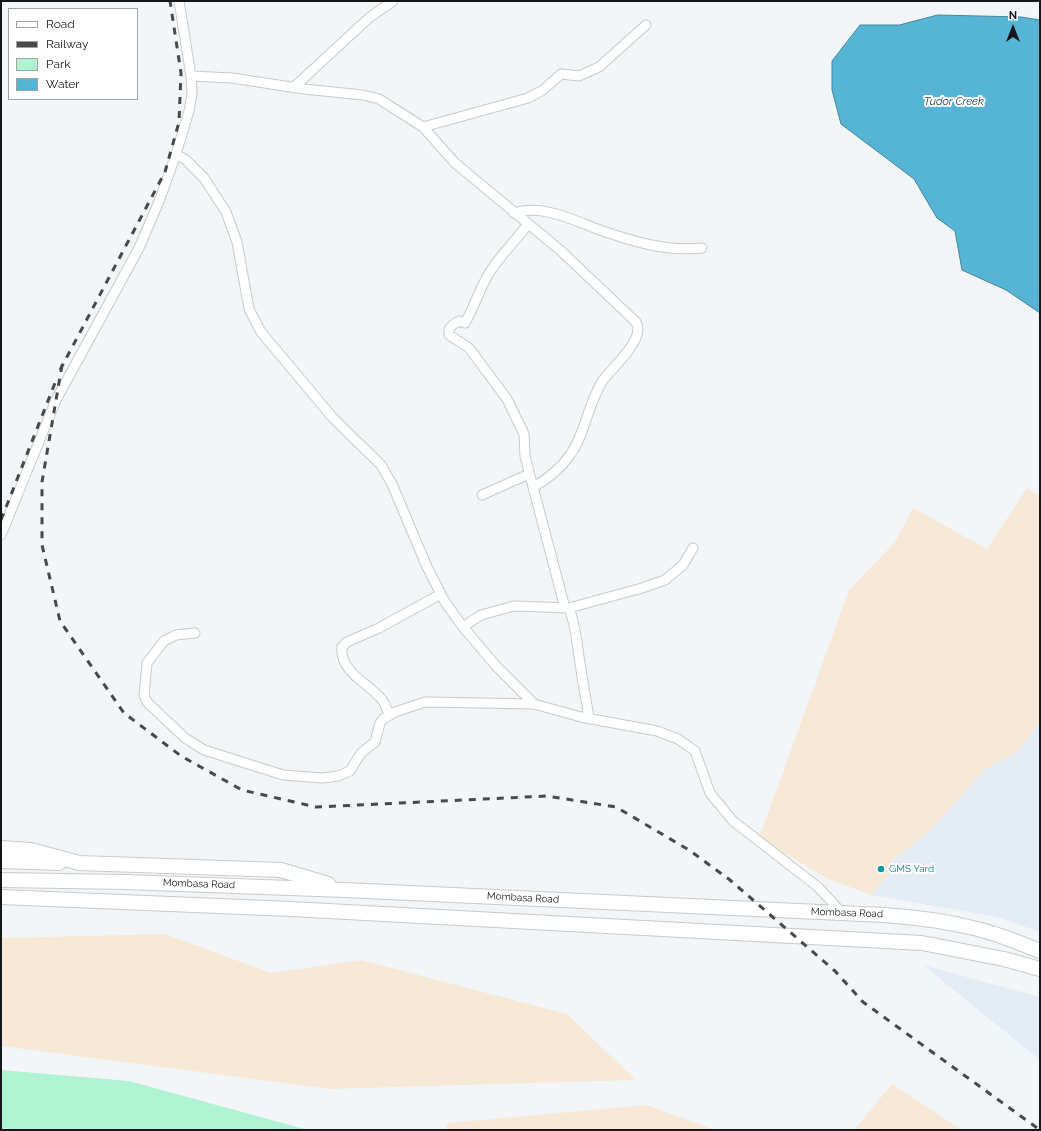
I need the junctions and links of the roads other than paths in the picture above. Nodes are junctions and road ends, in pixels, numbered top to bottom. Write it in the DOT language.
graph roads {
  1 [pos="179,1"];
  2 [pos="393,1"];
  3 [pos="646,25"];
  4 [pos="192,76"];
  5 [pos="294,87"];
  6 [pos="423,127"];
  7 [pos="176,154"];
  8 [pos="514,213"];
  9 [pos="528,224"];
  10 [pos="702,248"];
  11 [pos="529,474"];
  12 [pos="533,486"];
  13 [pos="482,495"];
  14 [pos="4,521"];
  15 [pos="1,535"];
  16 [pos="693,548"];
  17 [pos="441,594"];
  18 [pos="567,608"];
  19 [pos="463,627"];
  20 [pos="195,633"];
  21 [pos="534,704"];
  22 [pos="389,715"];
  23 [pos="589,719"];
  24 [pos="1,848"];
  25 [pos="1,861"];
  26 [pos="79,863"];
  27 [pos="1,880"];
  28 [pos="345,890"];
  29 [pos="1,897"];
  30 [pos="843,914"];
  31 [pos="1040,951"];
  32 [pos="1040,969"];
  1 -- 4 [label="street"];
  2 -- 5 [label="street"];
  3 -- 6 [label="street"];
  4 -- 5 [label="street"];
  4 -- 7 [label="street"];
  5 -- 6 [label="street"];
  6 -- 8 [label="street"];
  7 -- 14 [label="street"];
  7 -- 17 [label="street"];
  8 -- 9 [label="street"];
  8 -- 10 [label="street"];
  9 -- 11 [label="street"];
  9 -- 12 [label="street"];
  11 -- 12 [label="street"];
  11 -- 13 [label="street"];
  12 -- 18 [label="street"];
  14 -- 15 [label="street"];
  16 -- 18 [label="street"];
  17 -- 19 [label="street"];
  17 -- 22 [label="street"];
  18 -- 19 [label="street"];
  18 -- 23 [label="street"];
  19 -- 21 [label="street"];
  20 -- 22 [label="street"];
  21 -- 22 [label="street"];
  21 -- 23 [label="street"];
  23 -- 30 [label="street"];
  24 -- 26 [label="highway"];
  25 -- 26 [label="highway"];
  26 -- 28 [label="highway"];
  27 -- 28 [label="highway, Mombasa Road"];
  28 -- 30 [label="highway, Mombasa Road"];
  29 -- 32 [label="highway, Mombasa Road"];
  30 -- 31 [label="highway, Mombasa Road"];
}
